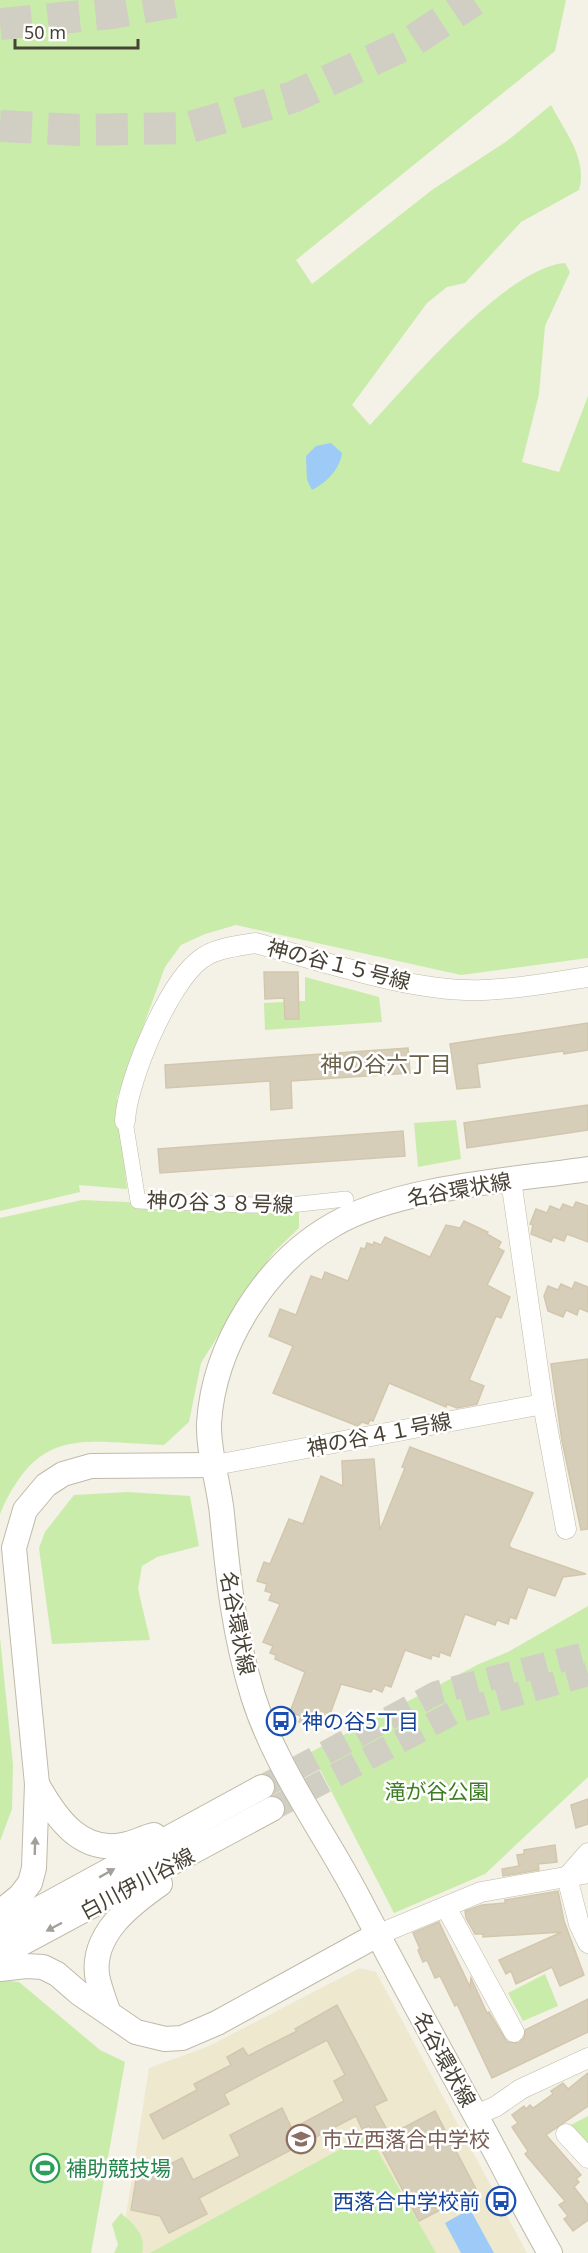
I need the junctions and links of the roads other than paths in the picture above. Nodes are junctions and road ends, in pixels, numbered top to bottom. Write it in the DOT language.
graph roads {
  1 [pos="588,977"];
  2 [pos="125,1121"];
  3 [pos="588,1168"];
  4 [pos="511,1180"];
  5 [pos="346,1200"];
  6 [pos="543,1404"];
  7 [pos="215,1465"];
  8 [pos="566,1529"];
  9 [pos="37,1784"];
  10 [pos="262,1786"];
  11 [pos="272,1809"];
  12 [pos="199,1821"];
  13 [pos="242,1826"];
  14 [pos="588,1853"];
  15 [pos="588,1873"];
  16 [pos="567,1877"];
  17 [pos="447,1909"];
  18 [pos="0,1912"];
  19 [pos="0,1930"];
  20 [pos="377,1935"];
  21 [pos="588,1942"];
  22 [pos="0,1955"];
  23 [pos="0,1969"];
  24 [pos="108,2011"];
  25 [pos="514,2032"];
  26 [pos="588,2058"];
  27 [pos="475,2115"];
  28 [pos="566,2134"];
  29 [pos="588,2157"];
  30 [pos="550,2253"];
  1 -- 2 [label="street, 神の谷１５号線"];
  2 -- 5 [label="street, 神の谷３８号線"];
  3 -- 4 [label="street, 名谷環状線"];
  4 -- 6 [label="street"];
  4 -- 7 [label="street, 名谷環状線"];
  6 -- 7 [label="street, 神の谷４１号線"];
  6 -- 8 [label="street"];
  7 -- 9 [label="street"];
  7 -- 20 [label="street, 名谷環状線"];
  9 -- 12 [label="street"];
  18 -- 9 [label="street, one-way"];
  10 -- 12 [label="street, 白川伊川谷線"];
  11 -- 13 [label="street, 白川伊川谷線"];
  19 -- 12 [label="street, 白川伊川谷線, one-way"];
  13 -- 22 [label="street, 白川伊川谷線, one-way"];
  13 -- 24 [label="street"];
  14 -- 16 [label="street"];
  15 -- 16 [label="street"];
  16 -- 17 [label="street"];
  16 -- 21 [label="street"];
  17 -- 20 [label="street"];
  17 -- 25 [label="street"];
  20 -- 24 [label="street"];
  20 -- 27 [label="street, 名谷環状線"];
  23 -- 24 [label="street"];
  26 -- 27 [label="street"];
  27 -- 30 [label="street, 名谷環状線"];
  28 -- 29 [label="street"];
}
